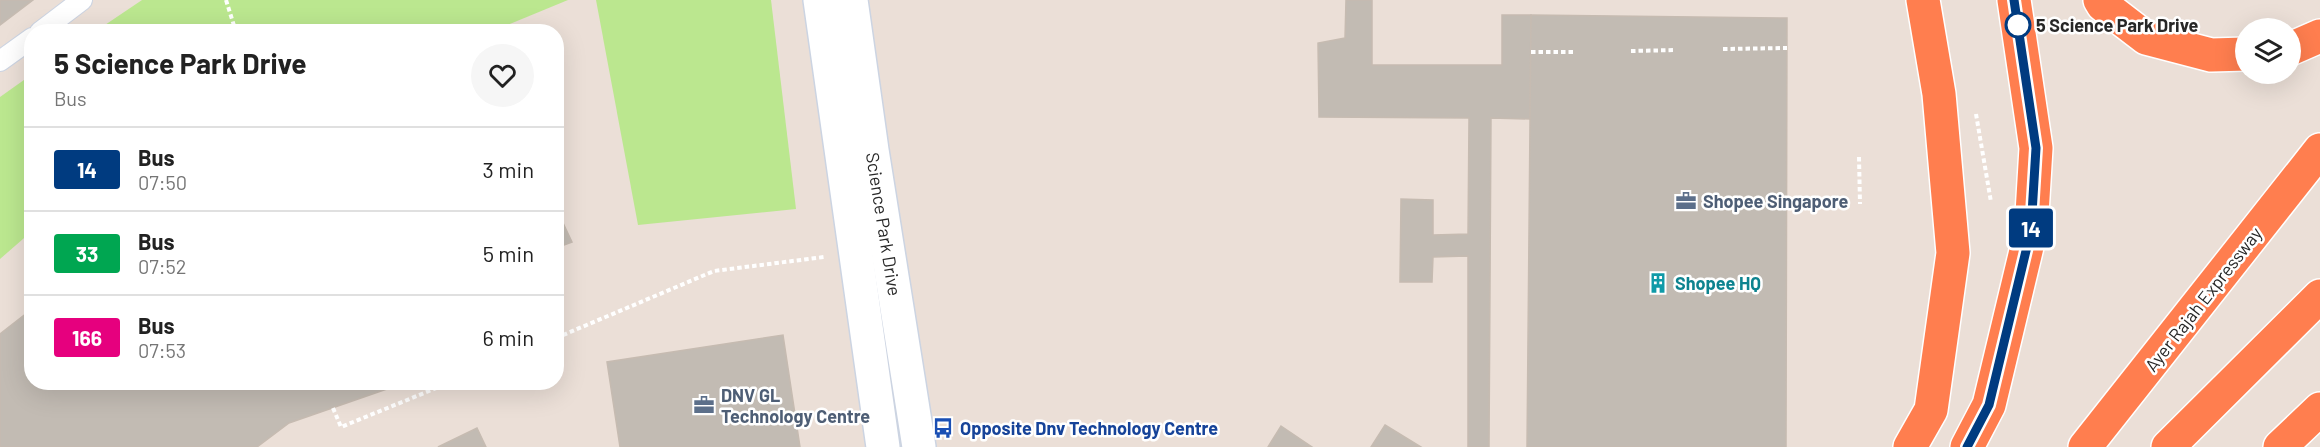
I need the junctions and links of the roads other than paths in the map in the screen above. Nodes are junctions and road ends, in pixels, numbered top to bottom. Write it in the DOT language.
graph roads {
  1 [pos="82,0"];
  2 [pos="820,0"];
  3 [pos="851,0"];
  4 [pos="1923,0"];
  5 [pos="2014,0"];
  6 [pos="2100,0"];
  7 [pos="50,24"];
  8 [pos="2320,36"];
  9 [pos="24,44"];
  10 [pos="2301,44"];
  11 [pos="2235,55"];
  12 [pos="0,61"];
  13 [pos="2320,150"];
  14 [pos="2320,296"];
  15 [pos="2320,409"];
  16 [pos="883,447"];
  17 [pos="919,447"];
  18 [pos="1910,447"];
  19 [pos="1966,447"];
  20 [pos="2085,447"];
  21 [pos="2168,447"];
  22 [pos="2280,447"];
  1 -- 7 [label="lane"];
  2 -- 16 [label="main road, Science Park Drive"];
  3 -- 17 [label="main road, Science Park Drive"];
  4 -- 18 [label="highway"];
  5 -- 19 [label="highway"];
  6 -- 11 [label="highway"];
  8 -- 10 [label="highway"];
  9 -- 12 [label="lane"];
  13 -- 20 [label="highway, Ayer Rajah Expressway"];
  14 -- 21 [label="highway"];
  15 -- 22 [label="highway"];
}
